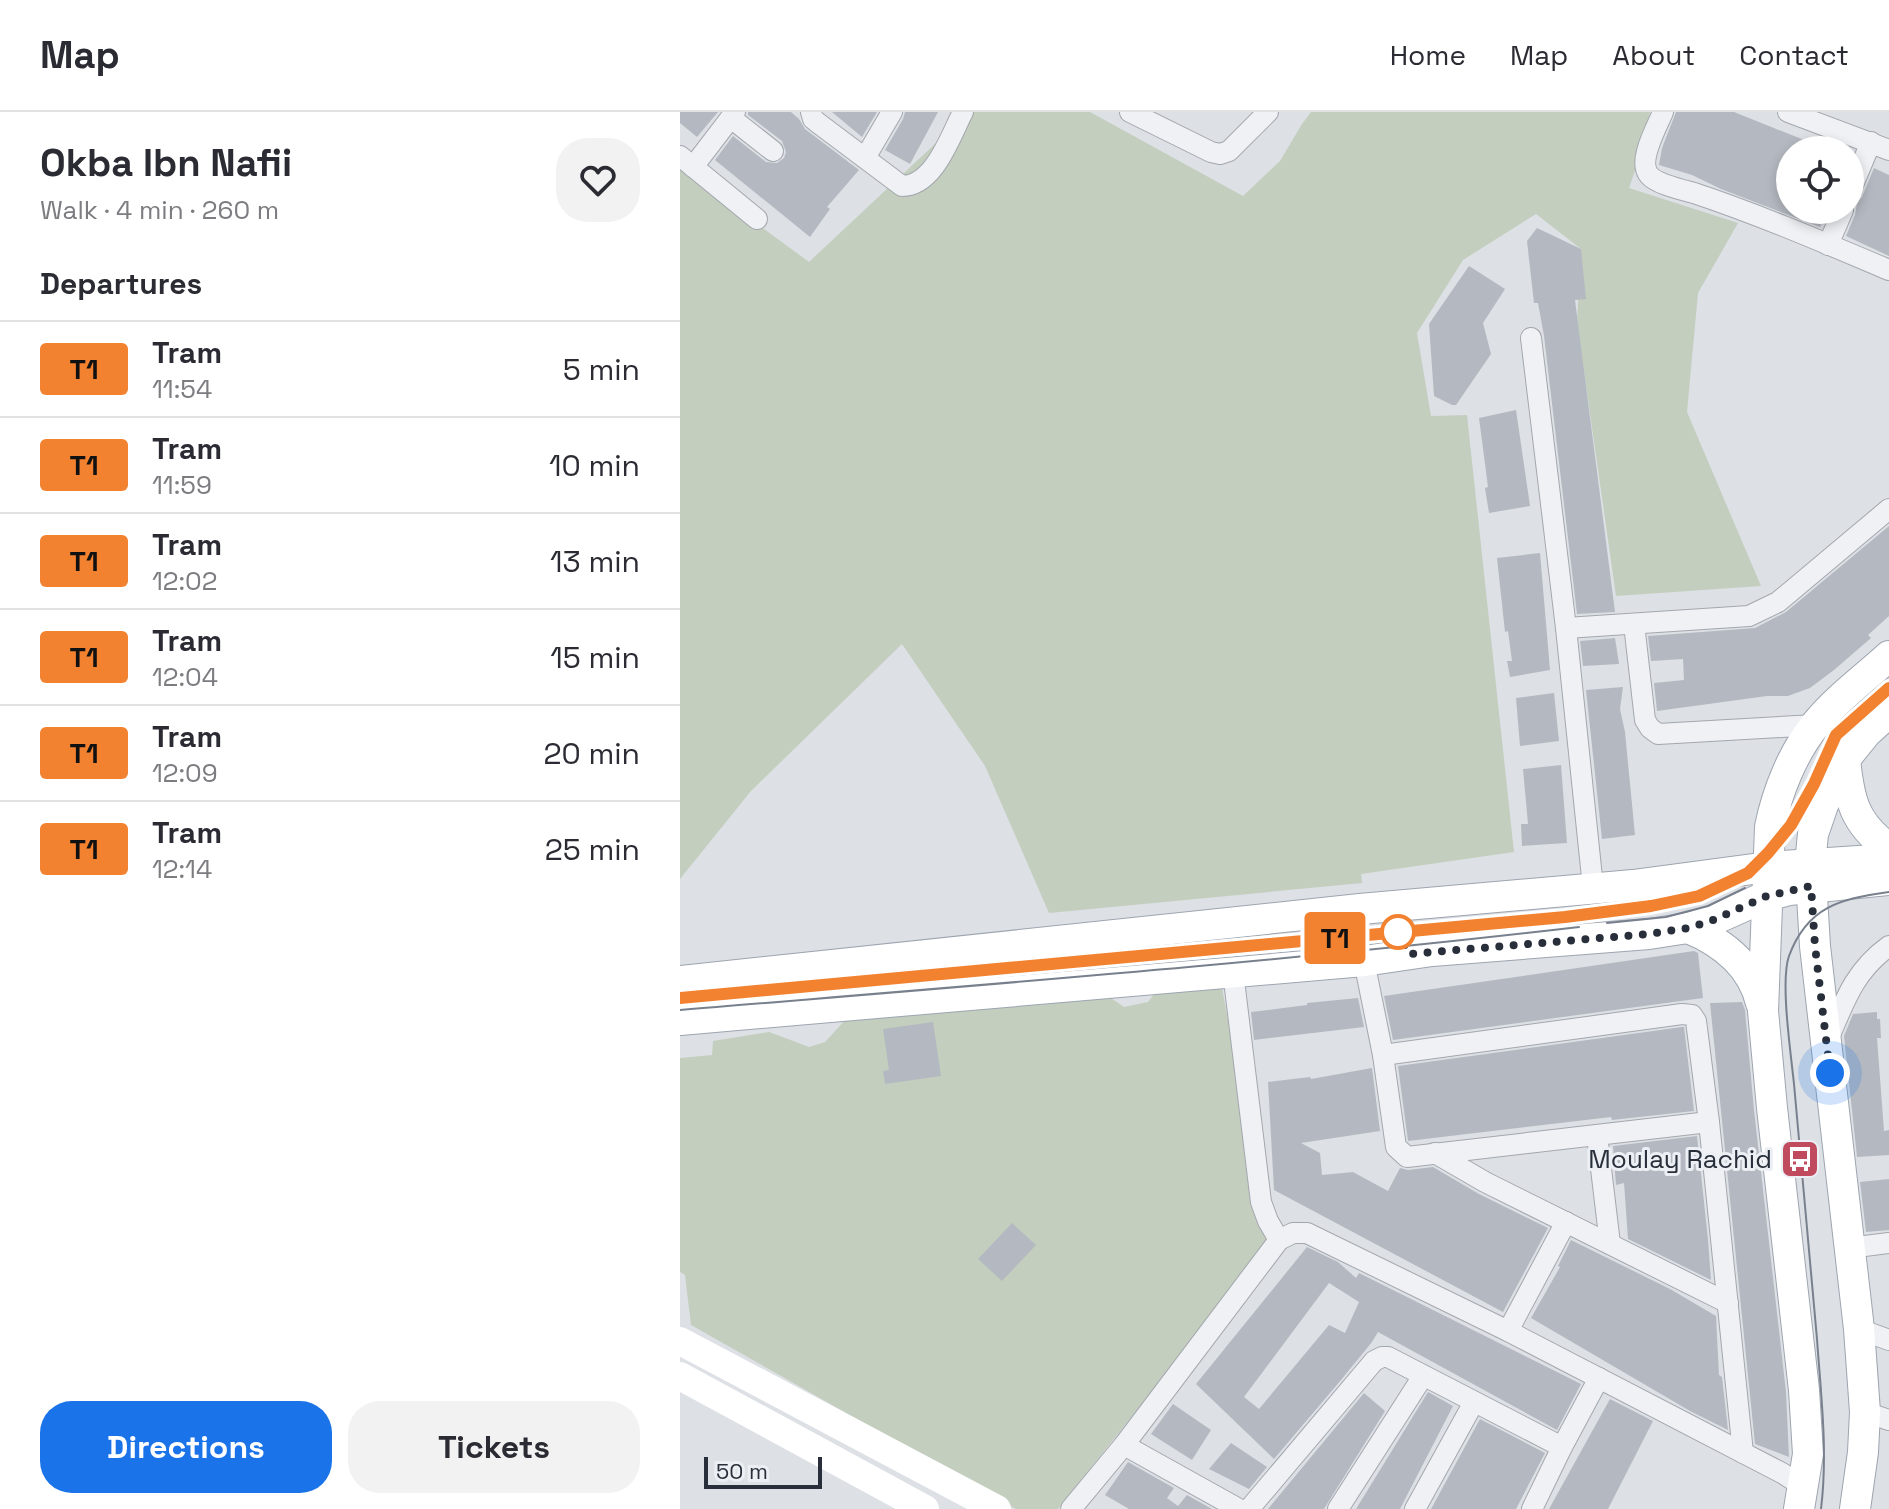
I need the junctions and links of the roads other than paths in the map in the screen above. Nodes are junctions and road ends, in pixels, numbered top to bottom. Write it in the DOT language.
graph roads {
  1 [pos="811,112"];
  2 [pos="892,112"];
  3 [pos="963,112"];
  4 [pos="1130,112"];
  5 [pos="1268,112"];
  6 [pos="1663,112"];
  7 [pos="1788,112"];
  8 [pos="733,115"];
  9 [pos="1880,146"];
  10 [pos="773,151"];
  11 [pos="865,158"];
  12 [pos="686,162"];
  13 [pos="1864,171"];
  14 [pos="757,219"];
  15 [pos="1837,224"];
  16 [pos="1828,245"];
  17 [pos="1889,270"];
  18 [pos="1531,338"];
  19 [pos="1889,509"];
  20 [pos="1634,624"];
  21 [pos="1566,628"];
  22 [pos="1889,656"];
  23 [pos="1889,712"];
  24 [pos="1815,725"];
  25 [pos="1845,759"];
  26 [pos="1770,827"];
  27 [pos="1889,848"];
  28 [pos="1889,859"];
  29 [pos="1726,873"];
  30 [pos="1811,875"];
  31 [pos="1889,880"];
  32 [pos="1768,881"];
  33 [pos="1593,887"];
  34 [pos="1688,928"];
  35 [pos="1889,946"];
  36 [pos="1364,961"];
  37 [pos="1233,972"];
  38 [pos="1819,974"];
  39 [pos="1855,979"];
  40 [pos="680,981"];
  41 [pos="1763,1011"];
  42 [pos="680,1020"];
  43 [pos="1827,1044"];
  44 [pos="1383,1055"];
  45 [pos="1709,1122"];
  46 [pos="1597,1135"];
  47 [pos="1435,1153"];
  48 [pos="1566,1222"];
  49 [pos="1279,1240"];
  50 [pos="1889,1243"];
  51 [pos="1610,1244"];
  52 [pos="1849,1248"];
  53 [pos="1728,1303"];
  54 [pos="1859,1329"];
  55 [pos="1508,1331"];
  56 [pos="1889,1340"];
  57 [pos="680,1341"];
  58 [pos="680,1376"];
  59 [pos="1423,1376"];
  60 [pos="1599,1378"];
  61 [pos="1474,1402"];
  62 [pos="1877,1416"];
  63 [pos="1124,1445"];
  64 [pos="1562,1447"];
  65 [pos="1743,1453"];
  66 [pos="1801,1498"];
  67 [pos="925,1509"];
  68 [pos="997,1509"];
  69 [pos="1071,1509"];
  70 [pos="1239,1509"];
  71 [pos="1249,1509"];
  72 [pos="1338,1509"];
  73 [pos="1415,1509"];
  74 [pos="1532,1509"];
  75 [pos="1855,1509"];
  1 -- 11 [label="street"];
  2 -- 11 [label="street"];
  3 -- 11 [label="street"];
  4 -- 5 [label="street"];
  6 -- 16 [label="street"];
  7 -- 9 [label="street"];
  8 -- 10 [label="street"];
  8 -- 12 [label="street"];
  9 -- 13 [label="street"];
  12 -- 14 [label="street"];
  15 -- 16 [label="street"];
  16 -- 17 [label="street"];
  18 -- 21 [label="street"];
  19 -- 20 [label="street"];
  20 -- 21 [label="street"];
  20 -- 24 [label="street"];
  21 -- 33 [label="street"];
  22 -- 24 [label="main road"];
  23 -- 25 [label="main road"];
  24 -- 26 [label="main road"];
  25 -- 27 [label="main road"];
  25 -- 30 [label="main road"];
  26 -- 29 [label="main road"];
  26 -- 32 [label="main road"];
  28 -- 30 [label="main road"];
  29 -- 32 [label="main road"];
  29 -- 33 [label="main road"];
  30 -- 31 [label="main road"];
  30 -- 32 [label="main road"];
  30 -- 38 [label="main road"];
  32 -- 34 [label="main road"];
  32 -- 41 [label="main road"];
  33 -- 40 [label="main road"];
  34 -- 36 [label="main road"];
  34 -- 41 [label="main road"];
  35 -- 39 [label="street"];
  36 -- 37 [label="main road"];
  36 -- 44 [label="street"];
  37 -- 42 [label="main road"];
  37 -- 49 [label="street"];
  38 -- 39 [label="street"];
  38 -- 43 [label="main road"];
  39 -- 43 [label="street"];
  41 -- 66 [label="main road"];
  43 -- 52 [label="main road"];
  44 -- 45 [label="street"];
  44 -- 47 [label="street"];
  45 -- 46 [label="street"];
  45 -- 53 [label="street"];
  46 -- 47 [label="street"];
  46 -- 51 [label="street"];
  47 -- 48 [label="street"];
  48 -- 51 [label="street"];
  48 -- 55 [label="street"];
  49 -- 55 [label="street"];
  49 -- 63 [label="street"];
  50 -- 52 [label="street"];
  51 -- 53 [label="street"];
  52 -- 54 [label="main road"];
  53 -- 65 [label="street"];
  54 -- 56 [label="street"];
  54 -- 62 [label="main road"];
  55 -- 60 [label="street"];
  57 -- 68 [label="main road"];
  58 -- 67 [label="main road"];
  59 -- 61 [label="street"];
  59 -- 71 [label="street"];
  59 -- 72 [label="street"];
  60 -- 64 [label="street"];
  60 -- 65 [label="street"];
  61 -- 64 [label="street"];
  61 -- 73 [label="street"];
  62 -- 75 [label="main road"];
  63 -- 69 [label="street"];
  63 -- 70 [label="street"];
  64 -- 74 [label="street"];
  65 -- 66 [label="street"];
}
